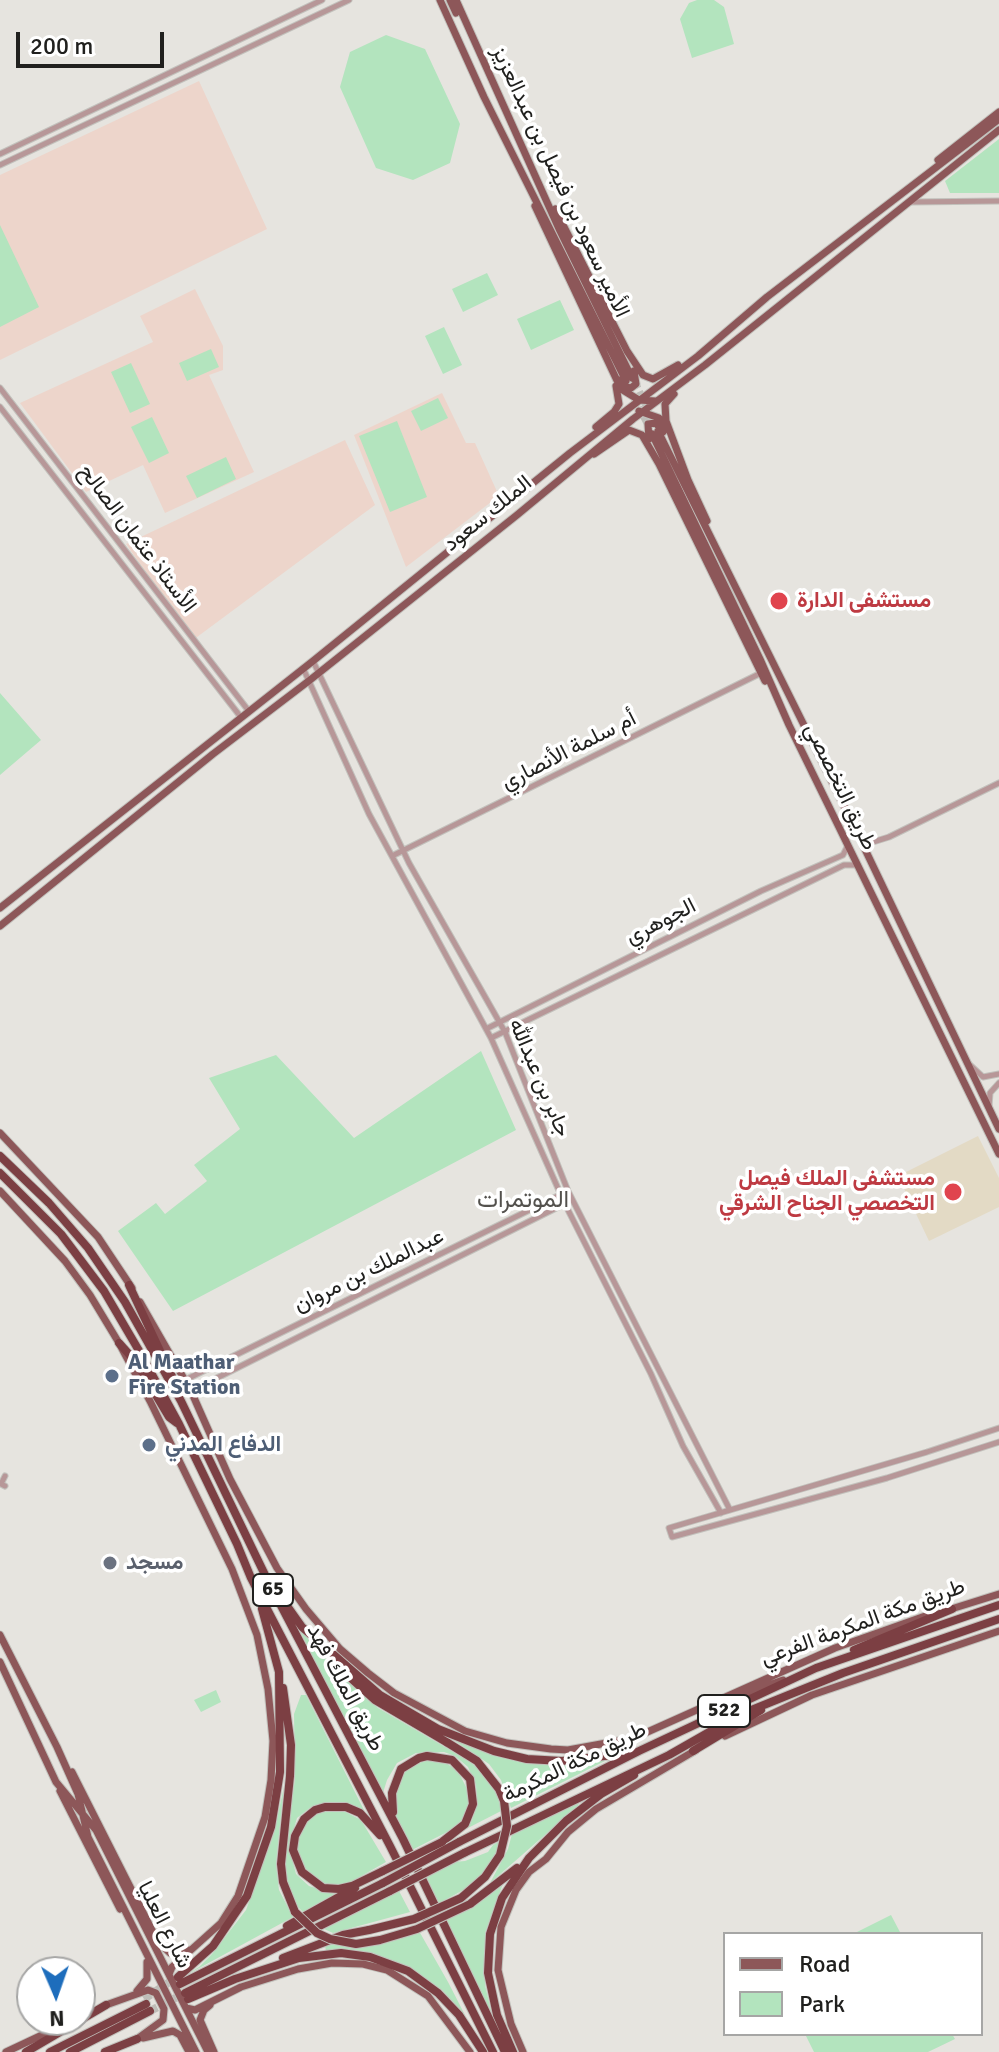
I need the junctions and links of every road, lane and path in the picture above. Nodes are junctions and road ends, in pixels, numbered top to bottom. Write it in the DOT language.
graph roads {
  1 [pos="322,0"];
  2 [pos="349,0"];
  3 [pos="440,0"];
  4 [pos="453,0"];
  5 [pos="999,112"];
  6 [pos="999,119"];
  7 [pos="999,132"];
  8 [pos="26,141"];
  9 [pos="30,150"];
  10 [pos="0,154"];
  11 [pos="0,165"];
  12 [pos="534,174"];
  13 [pos="525,178"];
  14 [pos="921,180"];
  15 [pos="999,201"];
  16 [pos="909,202"];
  17 [pos="627,351"];
  18 [pos="698,356"];
  19 [pos="608,361"];
  20 [pos="705,365"];
  21 [pos="0,388"];
  22 [pos="643,401"];
  23 [pos="657,401"];
  24 [pos="0,407"];
  25 [pos="635,412"];
  26 [pos="570,453"];
  27 [pos="578,463"];
  28 [pos="659,464"];
  29 [pos="688,480"];
  30 [pos="756,633"];
  31 [pos="313,661"];
  32 [pos="303,668"];
  33 [pos="320,672"];
  34 [pos="761,673"];
  35 [pos="310,680"];
  36 [pos="248,710"];
  37 [pos="240,716"];
  38 [pos="789,725"];
  39 [pos="999,783"];
  40 [pos="859,837"];
  41 [pos="848,844"];
  42 [pos="403,850"];
  43 [pos="392,856"];
  44 [pos="858,865"];
  45 [pos="0,908"];
  46 [pos="0,926"];
  47 [pos="499,1023"];
  48 [pos="486,1029"];
  49 [pos="505,1032"];
  50 [pos="491,1038"];
  51 [pos="967,1062"];
  52 [pos="999,1074"];
  53 [pos="999,1083"];
  54 [pos="989,1108"];
  55 [pos="999,1129"];
  56 [pos="0,1133"];
  57 [pos="999,1154"];
  58 [pos="0,1156"];
  59 [pos="0,1173"];
  60 [pos="0,1191"];
  61 [pos="568,1191"];
  62 [pos="560,1195"];
  63 [pos="572,1200"];
  64 [pos="565,1204"];
  65 [pos="129,1285"];
  66 [pos="305,1319"];
  67 [pos="312,1332"];
  68 [pos="119,1343"];
  69 [pos="185,1380"];
  70 [pos="191,1391"];
  71 [pos="181,1401"];
  72 [pos="179,1424"];
  73 [pos="999,1428"];
  74 [pos="999,1442"];
  75 [pos="5,1476"];
  76 [pos="5,1486"];
  77 [pos="730,1510"];
  78 [pos="721,1513"];
  79 [pos="266,1577"];
  80 [pos="251,1578"];
  81 [pos="999,1594"];
  82 [pos="999,1605"];
  83 [pos="952,1609"];
  84 [pos="999,1619"];
  85 [pos="307,1631"];
  86 [pos="999,1631"];
  87 [pos="0,1635"];
  88 [pos="979,1636"];
  89 [pos="0,1662"];
  90 [pos="816,1668"];
  91 [pos="279,1672"];
  92 [pos="843,1673"];
  93 [pos="809,1685"];
  94 [pos="700,1709"];
  95 [pos="57,1747"];
  96 [pos="639,1751"];
  97 [pos="693,1751"];
  98 [pos="669,1755"];
  99 [pos="56,1782"];
  100 [pos="83,1816"];
  101 [pos="503,1818"];
  102 [pos="403,1839"];
  103 [pos="442,1842"];
  104 [pos="390,1846"];
  105 [pos="529,1858"];
  106 [pos="383,1871"];
  107 [pos="208,1938"];
  108 [pos="242,1954"];
  109 [pos="176,1978"];
  110 [pos="235,1979"];
  111 [pos="164,1989"];
  112 [pos="137,1991"];
  113 [pos="226,1995"];
  114 [pos="186,2000"];
  115 [pos="106,2005"];
  116 [pos="96,2010"];
  117 [pos="176,2015"];
  118 [pos="94,2035"];
  119 [pos="40,2036"];
  120 [pos="91,2036"];
  121 [pos="93,2036"];
  122 [pos="137,2039"];
  123 [pos="6,2052"];
  124 [pos="26,2052"];
  125 [pos="50,2052"];
  126 [pos="70,2052"];
  127 [pos="105,2052"];
  128 [pos="112,2052"];
  129 [pos="189,2052"];
  130 [pos="196,2052"];
  131 [pos="211,2052"];
  132 [pos="470,2052"];
  133 [pos="483,2052"];
  134 [pos="493,2052"];
  135 [pos="505,2052"];
  136 [pos="513,2052"];
  137 [pos="523,2052"];
  1 -- 8 [label="street"];
  2 -- 9 [label="street"];
  3 -- 13 [label="main road, الأمير سعود بن فيصل بن عبدالعزيز"];
  4 -- 12 [label="main road, الأمير سعود بن فيصل بن عبدالعزيز"];
  5 -- 14 [label="main road"];
  6 -- 14 [label="main road, الملك سعود"];
  7 -- 16 [label="main road, الملك سعود"];
  8 -- 9 [label="street"];
  8 -- 10 [label="street"];
  9 -- 11 [label="street"];
  12 -- 13 [label="main road, الأمير سعود بن فيصل بن عبدالعزيز"];
  12 -- 17 [label="main road"];
  13 -- 19 [label="main road"];
  14 -- 18 [label="main road, الملك سعود"];
  15 -- 16 [label="street"];
  16 -- 20 [label="main road, الملك سعود"];
  17 -- 18 [label="main road"];
  17 -- 19 [label="main road"];
  17 -- 22 [label="main road"];
  18 -- 22 [label="main road, الملك سعود"];
  19 -- 22 [label="main road"];
  19 -- 26 [label="main road"];
  20 -- 23 [label="main road, الملك سعود"];
  20 -- 29 [label="main road"];
  21 -- 36 [label="street, الأستاذ عثمان الصالح"];
  22 -- 23 [label="main road"];
  22 -- 25 [label="main road"];
  22 -- 25 [label="main road, الملك سعود"];
  23 -- 25 [label="main road, الملك سعود"];
  24 -- 37 [label="street, الأستاذ عثمان الصالح"];
  25 -- 26 [label="main road, الملك سعود"];
  25 -- 27 [label="main road, الملك سعود"];
  25 -- 28 [label="main road"];
  25 -- 29 [label="main road"];
  26 -- 31 [label="main road, الملك سعود"];
  27 -- 28 [label="main road"];
  27 -- 33 [label="main road, الملك سعود"];
  28 -- 29 [label="main road"];
  28 -- 34 [label="main road"];
  29 -- 30 [label="main road"];
  30 -- 38 [label="main road, طريق التخصصي"];
  30 -- 40 [label="main road, طريق التخصصي"];
  31 -- 32 [label="main road, الملك سعود"];
  31 -- 33 [label="street, جابر بن عبدالله"];
  32 -- 35 [label="street, جابر بن عبدالله"];
  32 -- 36 [label="main road, الملك سعود"];
  33 -- 35 [label="main road, الملك سعود"];
  33 -- 42 [label="street, جابر بن عبدالله"];
  34 -- 38 [label="main road"];
  34 -- 42 [label="street, أم سلمة الأنصاري"];
  35 -- 43 [label="street, جابر بن عبدالله"];
  35 -- 46 [label="main road, الملك سعود"];
  36 -- 37 [label="main road, الملك سعود"];
  37 -- 45 [label="main road, الملك سعود"];
  38 -- 41 [label="main road, طريق التخصصي"];
  39 -- 40 [label="street"];
  40 -- 51 [label="main road, طريق التخصصي"];
  41 -- 44 [label="main road, طريق التخصصي"];
  41 -- 47 [label="street, الجوهري"];
  42 -- 43 [label="street, أم سلمة الأنصاري"];
  42 -- 47 [label="street, جابر بن عبدالله"];
  43 -- 48 [label="street, جابر بن عبدالله"];
  44 -- 49 [label="street, الجوهري"];
  44 -- 57 [label="main road, طريق التخصصي"];
  47 -- 48 [label="street, الجوهري"];
  47 -- 49 [label="street, جابر بن عبدالله"];
  48 -- 50 [label="street, جابر بن عبدالله"];
  49 -- 50 [label="street, الجوهري"];
  49 -- 61 [label="street, جابر بن عبدالله"];
  50 -- 62 [label="street, جابر بن عبدالله"];
  51 -- 52 [label="street"];
  51 -- 54 [label="main road, طريق التخصصي"];
  53 -- 54 [label="street"];
  54 -- 55 [label="main road, طريق التخصصي"];
  56 -- 65 [label="main road, طريق مكة المكرمة الفرعي"];
  58 -- 71 [label="highway, طريق الملك فهد / 65"];
  59 -- 72 [label="highway, طريق الملك فهد / 65"];
  60 -- 68 [label="main road"];
  61 -- 62 [label="street, عبدالملك بن مروان"];
  61 -- 63 [label="street, جابر بن عبدالله"];
  62 -- 64 [label="street, جابر بن عبدالله"];
  62 -- 66 [label="street, عبدالملك بن مروان"];
  63 -- 64 [label="street, عبدالملك بن مروان"];
  63 -- 77 [label="street, جابر بن عبدالله"];
  64 -- 67 [label="street, عبدالملك بن مروان"];
  64 -- 78 [label="street, جابر بن عبدالله"];
  65 -- 69 [label="main road, طريق مكة المكرمة الفرعي"];
  65 -- 71 [label="highway"];
  66 -- 67 [label="street"];
  66 -- 69 [label="street, عبدالملك بن مروان"];
  67 -- 70 [label="street, عبدالملك بن مروان"];
  68 -- 72 [label="highway"];
  68 -- 107 [label="main road"];
  69 -- 70 [label="main road, طريق مكة المكرمة الفرعي"];
  70 -- 94 [label="main road, طريق مكة المكرمة الفرعي"];
  71 -- 79 [label="highway, طريق الملك فهد / 65"];
  72 -- 80 [label="highway, طريق الملك فهد / 65"];
  73 -- 77 [label="street"];
  74 -- 78 [label="street"];
  75 -- 76 [label="street"];
  77 -- 78 [label="street"];
  79 -- 85 [label="highway"];
  79 -- 102 [label="highway, طريق الملك فهد / 65"];
  80 -- 91 [label="highway"];
  80 -- 104 [label="highway, طريق الملك فهد / 65"];
  81 -- 83 [label="main road, طريق مكة المكرمة الفرعي"];
  82 -- 90 [label="highway, طريق مكة المكرمة / 522"];
  83 -- 90 [label="highway"];
  83 -- 94 [label="main road, طريق مكة المكرمة الفرعي"];
  84 -- 92 [label="highway, طريق مكة المكرمة / 522"];
  85 -- 96 [label="highway"];
  85 -- 110 [label="highway, bridge"];
  86 -- 88 [label="main road"];
  87 -- 95 [label="main road, شارع العليا"];
  88 -- 92 [label="main road"];
  88 -- 97 [label="main road"];
  89 -- 99 [label="main road, شارع العليا"];
  90 -- 94 [label="main road"];
  90 -- 96 [label="highway, طريق مكة المكرمة / 522"];
  91 -- 105 [label="highway, bridge"];
  91 -- 109 [label="highway"];
  92 -- 93 [label="highway, طريق مكة المكرمة / 522"];
  93 -- 97 [label="highway"];
  93 -- 98 [label="highway, طريق مكة المكرمة / 522"];
  95 -- 100 [label="main road, شارع العليا"];
  95 -- 107 [label="main road"];
  96 -- 101 [label="highway, طريق مكة المكرمة / 522"];
  97 -- 137 [label="main road"];
  98 -- 105 [label="highway"];
  98 -- 114 [label="highway, طريق مكة المكرمة / 522, bridge"];
  99 -- 100 [label="main road, شارع العليا"];
  99 -- 112 [label="main road"];
  100 -- 109 [label="main road, شارع العليا"];
  100 -- 111 [label="main road, شارع العليا"];
  101 -- 103 [label="highway"];
  101 -- 108 [label="highway, طريق مكة المكرمة / 522, bridge"];
  102 -- 103 [label="highway"];
  102 -- 135 [label="highway, طريق الملك فهد / 65"];
  103 -- 106 [label="highway, bridge"];
  104 -- 106 [label="highway"];
  104 -- 134 [label="highway, طريق الملك فهد / 65"];
  105 -- 136 [label="highway"];
  106 -- 108 [label="highway"];
  107 -- 109 [label="main road"];
  108 -- 109 [label="highway, طريق مكة المكرمة / 522"];
  109 -- 114 [label="main road, شارع العليا"];
  110 -- 114 [label="highway"];
  110 -- 133 [label="highway"];
  111 -- 112 [label="main road"];
  111 -- 117 [label="main road, شارع العليا"];
  112 -- 115 [label="main road"];
  113 -- 114 [label="main road"];
  113 -- 131 [label="main road"];
  113 -- 132 [label="main road"];
  114 -- 131 [label="main road, شارع العليا"];
  115 -- 116 [label="main road"];
  115 -- 122 [label="main road"];
  115 -- 124 [label="highway"];
  117 -- 122 [label="main road"];
  117 -- 130 [label="main road, شارع العليا"];
  118 -- 118 [label="highway"];
  119 -- 123 [label="main road"];
  120 -- 125 [label="highway"];
  121 -- 126 [label="highway"];
  122 -- 127 [label="highway"];
  122 -- 128 [label="main road"];
  122 -- 129 [label="main road"];
}
